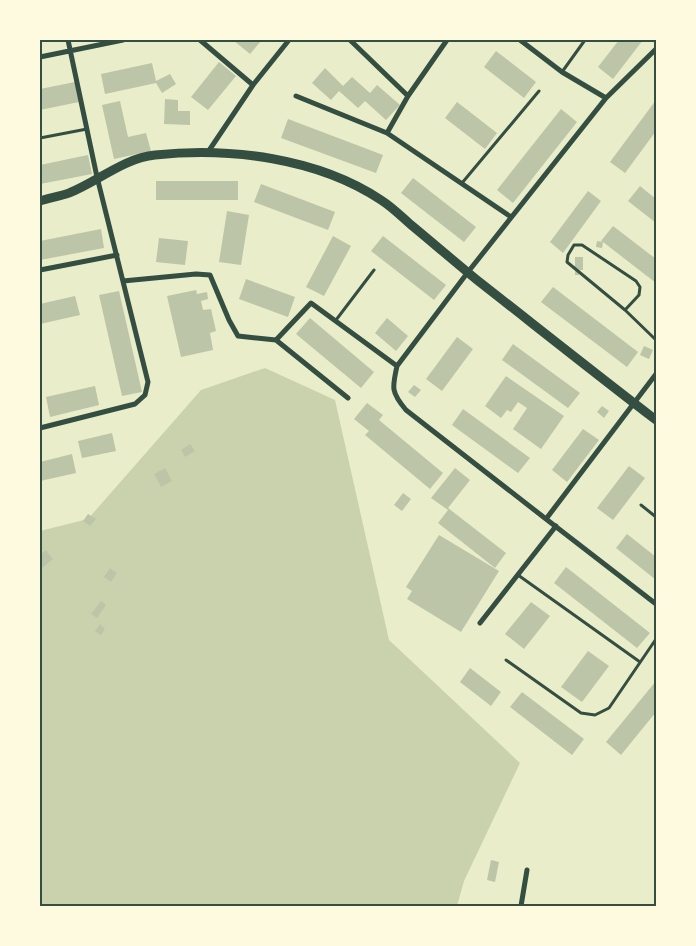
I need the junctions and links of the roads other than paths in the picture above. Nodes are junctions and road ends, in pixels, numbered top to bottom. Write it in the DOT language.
graph roads {
  1 [pos="68,40"];
  2 [pos="123,40"];
  3 [pos="200,40"];
  4 [pos="289,40"];
  5 [pos="350,40"];
  6 [pos="447,40"];
  7 [pos="520,40"];
  8 [pos="585,40"];
  9 [pos="656,48"];
  10 [pos="70,50"];
  11 [pos="40,57"];
  12 [pos="562,72"];
  13 [pos="253,85"];
  14 [pos="539,91"];
  15 [pos="296,96"];
  16 [pos="408,96"];
  17 [pos="606,98"];
  18 [pos="87,129"];
  19 [pos="387,133"];
  20 [pos="40,138"];
  21 [pos="208,152"];
  22 [pos="97,177"];
  23 [pos="462,184"];
  24 [pos="40,201"];
  25 [pos="511,217"];
  26 [pos="117,256"];
  27 [pos="40,270"];
  28 [pos="374,270"];
  29 [pos="468,272"];
  30 [pos="123,282"];
  31 [pos="625,310"];
  32 [pos="336,320"];
  33 [pos="276,340"];
  34 [pos="656,340"];
  35 [pos="397,366"];
  36 [pos="656,374"];
  37 [pos="348,398"];
  38 [pos="634,403"];
  39 [pos="656,420"];
  40 [pos="40,428"];
  41 [pos="641,505"];
  42 [pos="656,517"];
  43 [pos="546,518"];
  44 [pos="556,526"];
  45 [pos="517,575"];
  46 [pos="656,604"];
  47 [pos="480,623"];
  48 [pos="656,639"];
  49 [pos="506,660"];
  50 [pos="640,662"];
  51 [pos="526,870"];
  52 [pos="521,906"];
  1 -- 10 [label="street"];
  2 -- 10 [label="street"];
  3 -- 13 [label="street"];
  4 -- 13 [label="street"];
  5 -- 16 [label="street"];
  6 -- 16 [label="street"];
  7 -- 12 [label="street"];
  8 -- 12 [label="lane"];
  9 -- 17 [label="street"];
  10 -- 11 [label="street"];
  10 -- 18 [label="street"];
  12 -- 17 [label="street"];
  13 -- 21 [label="street"];
  14 -- 23 [label="lane"];
  15 -- 19 [label="street"];
  16 -- 19 [label="street"];
  17 -- 25 [label="street"];
  18 -- 20 [label="lane"];
  18 -- 22 [label="street"];
  19 -- 23 [label="street"];
  21 -- 22 [label="main road"];
  21 -- 29 [label="main road"];
  22 -- 24 [label="main road"];
  22 -- 26 [label="street"];
  23 -- 25 [label="street"];
  25 -- 29 [label="street"];
  26 -- 27 [label="street"];
  26 -- 30 [label="street"];
  28 -- 32 [label="lane"];
  29 -- 35 [label="street"];
  29 -- 38 [label="main road"];
  30 -- 33 [label="street"];
  30 -- 40 [label="street"];
  31 -- 31 [label="lane"];
  31 -- 34 [label="lane"];
  32 -- 33 [label="street"];
  32 -- 35 [label="street"];
  33 -- 37 [label="street"];
  35 -- 43 [label="street"];
  36 -- 38 [label="street"];
  38 -- 39 [label="main road"];
  38 -- 43 [label="street"];
  41 -- 42 [label="lane"];
  43 -- 44 [label="street"];
  44 -- 45 [label="street"];
  44 -- 46 [label="street"];
  45 -- 47 [label="street"];
  45 -- 50 [label="lane"];
  48 -- 50 [label="lane"];
  49 -- 50 [label="lane"];
  51 -- 52 [label="street"];
}
